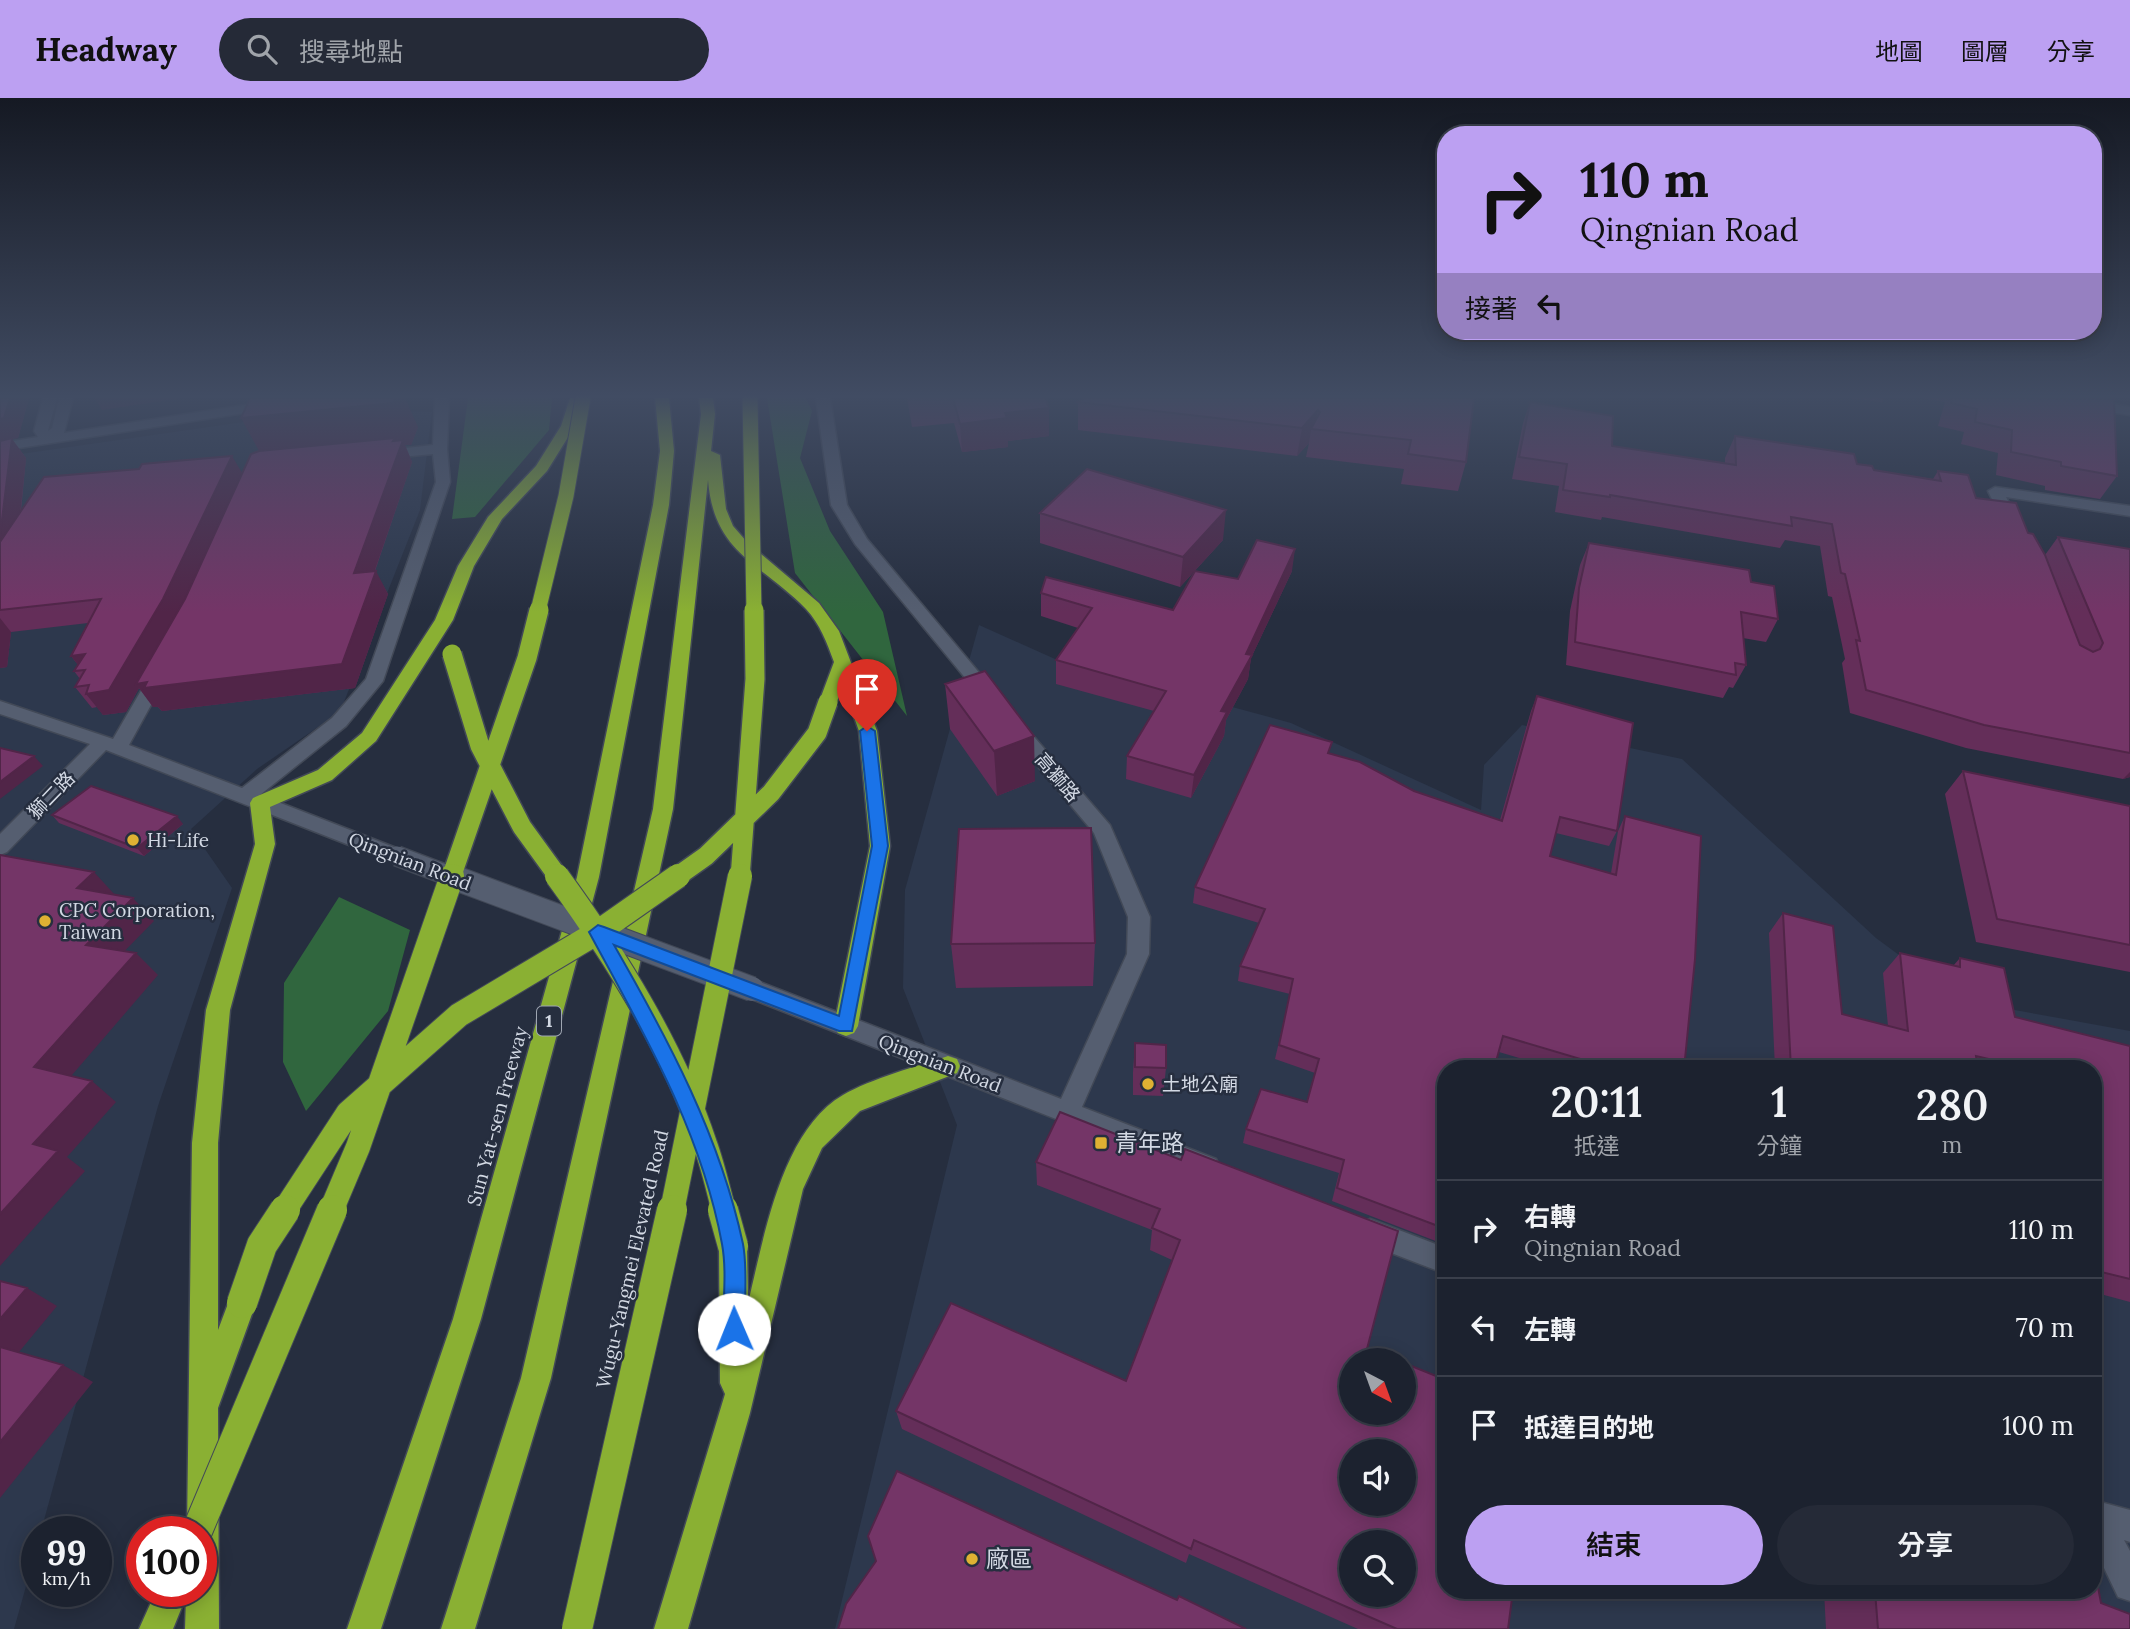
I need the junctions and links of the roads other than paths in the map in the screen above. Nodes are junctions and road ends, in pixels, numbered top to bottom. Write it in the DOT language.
graph roads {
  1 [pos="442,469"];
  2 [pos="541,469"];
  3 [pos="571,469"];
  4 [pos="665,469"];
  5 [pos="700,469"];
  6 [pos="714,469"];
  7 [pos="751,469"];
  8 [pos="834,469"];
  9 [pos="2130,511"];
  10 [pos="2020,540"];
  11 [pos="444,620"];
  12 [pos="169,655"];
  13 [pos="843,662"];
  14 [pos="0,708"];
  15 [pos="110,745"];
  16 [pos="252,800"];
  17 [pos="0,847"];
  18 [pos="598,932"];
  19 [pos="846,1026"];
  20 [pos="948,1066"];
  21 [pos="1067,1112"];
  22 [pos="1231,1177"];
  23 [pos="1345,1222"];
  24 [pos="1437,1258"];
  25 [pos="203,1413"];
  26 [pos="735,1413"];
  27 [pos="203,1516"];
  28 [pos="2102,1518"];
  29 [pos="2130,1526"];
  30 [pos="2102,1531"];
  31 [pos="2130,1585"];
  32 [pos="165,1607"];
  33 [pos="156,1629"];
  34 [pos="202,1629"];
  35 [pos="365,1629"];
  36 [pos="458,1629"];
  37 [pos="577,1629"];
  38 [pos="671,1629"];
  1 -- 16 [label="street"];
  2 -- 11 [label="highway"];
  3 -- 27 [label="highway, bridge"];
  4 -- 35 [label="highway, Sun Yat-sen Freeway / 1"];
  5 -- 36 [label="highway"];
  6 -- 13 [label="highway"];
  7 -- 37 [label="highway, Wugu-Yangmei Elevated Road, bridge"];
  8 -- 21 [label="street, 高獅路"];
  9 -- 10 [label="street"];
  11 -- 16 [label="highway"];
  11 -- 18 [label="highway, bridge"];
  12 -- 15 [label="street, 獅二路"];
  13 -- 18 [label="highway, bridge"];
  13 -- 19 [label="highway"];
  14 -- 15 [label="street, Qingnian Road"];
  15 -- 16 [label="street, Qingnian Road"];
  15 -- 17 [label="street, 獅二路"];
  16 -- 18 [label="street, Qingnian Road, bridge"];
  16 -- 25 [label="highway"];
  18 -- 19 [label="street, Qingnian Road, bridge"];
  18 -- 25 [label="highway, bridge"];
  18 -- 26 [label="highway, bridge"];
  19 -- 20 [label="street, Qingnian Road"];
  20 -- 21 [label="street, Qingnian Road"];
  20 -- 26 [label="highway"];
  21 -- 22 [label="street, Qingnian Road"];
  23 -- 24 [label="street"];
  25 -- 34 [label="highway"];
  26 -- 38 [label="highway"];
  28 -- 29 [label="street"];
  30 -- 31 [label="street"];
  32 -- 33 [label="highway"];
}
